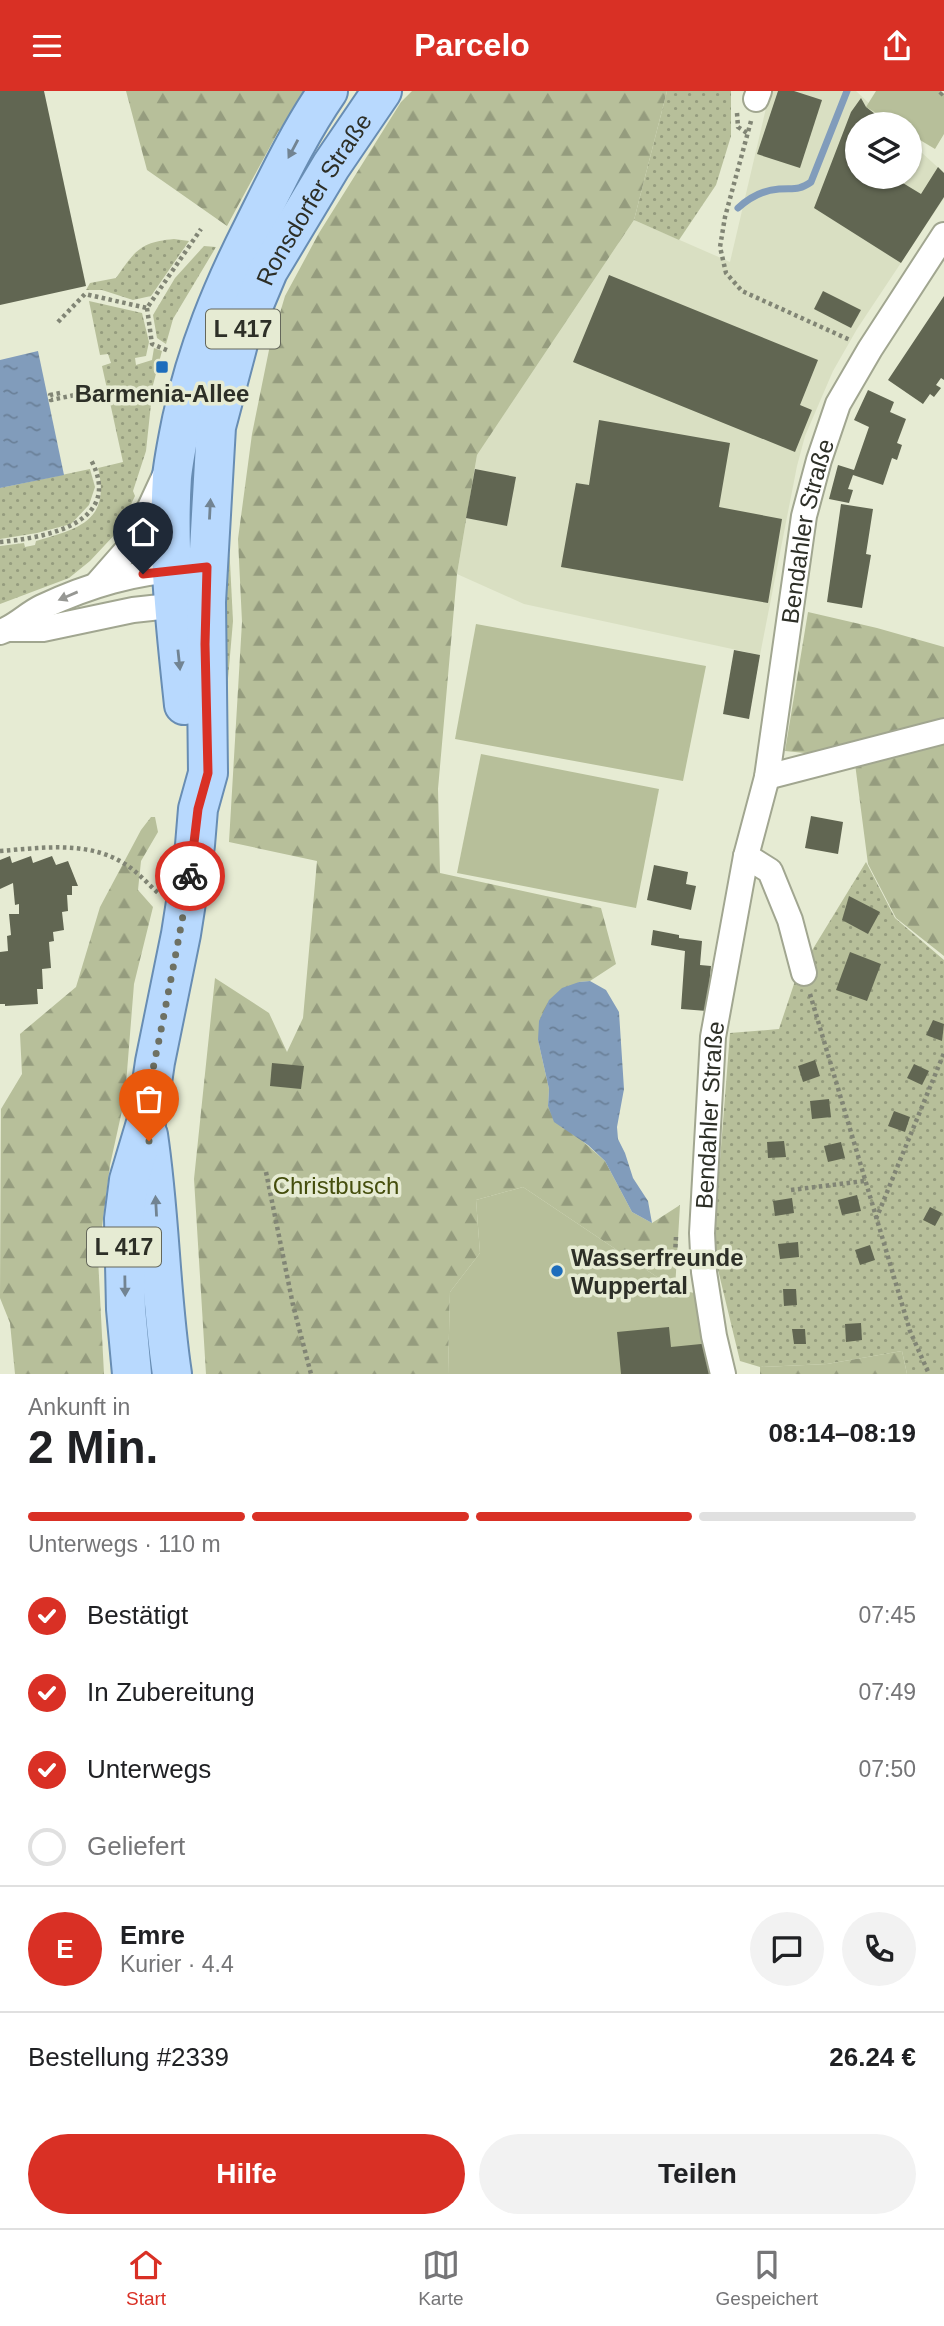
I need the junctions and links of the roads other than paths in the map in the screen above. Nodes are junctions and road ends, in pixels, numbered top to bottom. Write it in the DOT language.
graph roads {
  1 [pos="328,91"];
  2 [pos="382,91"];
  3 [pos="944,235"];
  4 [pos="175,456"];
  5 [pos="98,583"];
  6 [pos="190,586"];
  7 [pos="5,631"];
  8 [pos="944,731"];
  9 [pos="767,776"];
  10 [pos="746,856"];
  11 [pos="804,973"];
  12 [pos="146,1123"];
  13 [pos="132,1374"];
  14 [pos="172,1374"];
  15 [pos="723,1374"];
  1 -- 4 [label="main road, Ronsdorfer Straße / L 417, one-way"];
  6 -- 2 [label="main road, Ronsdorfer Straße / L 417, one-way"];
  3 -- 9 [label="street, Bendahler Straße"];
  4 -- 5 [label="street"];
  4 -- 6 [label="main road, Ronsdorfer Straße / L 417"];
  5 -- 6 [label="street"];
  5 -- 7 [label="street, one-way"];
  6 -- 7 [label="street"];
  6 -- 12 [label="main road, Ronsdorfer Straße / L 417"];
  8 -- 9 [label="street"];
  9 -- 10 [label="street, Bendahler Straße"];
  10 -- 11 [label="street"];
  10 -- 15 [label="street, Bendahler Straße"];
  12 -- 13 [label="main road, Ronsdorfer Straße / L 417, one-way"];
  14 -- 12 [label="main road, Ronsdorfer Straße / L 417, one-way"];
}
